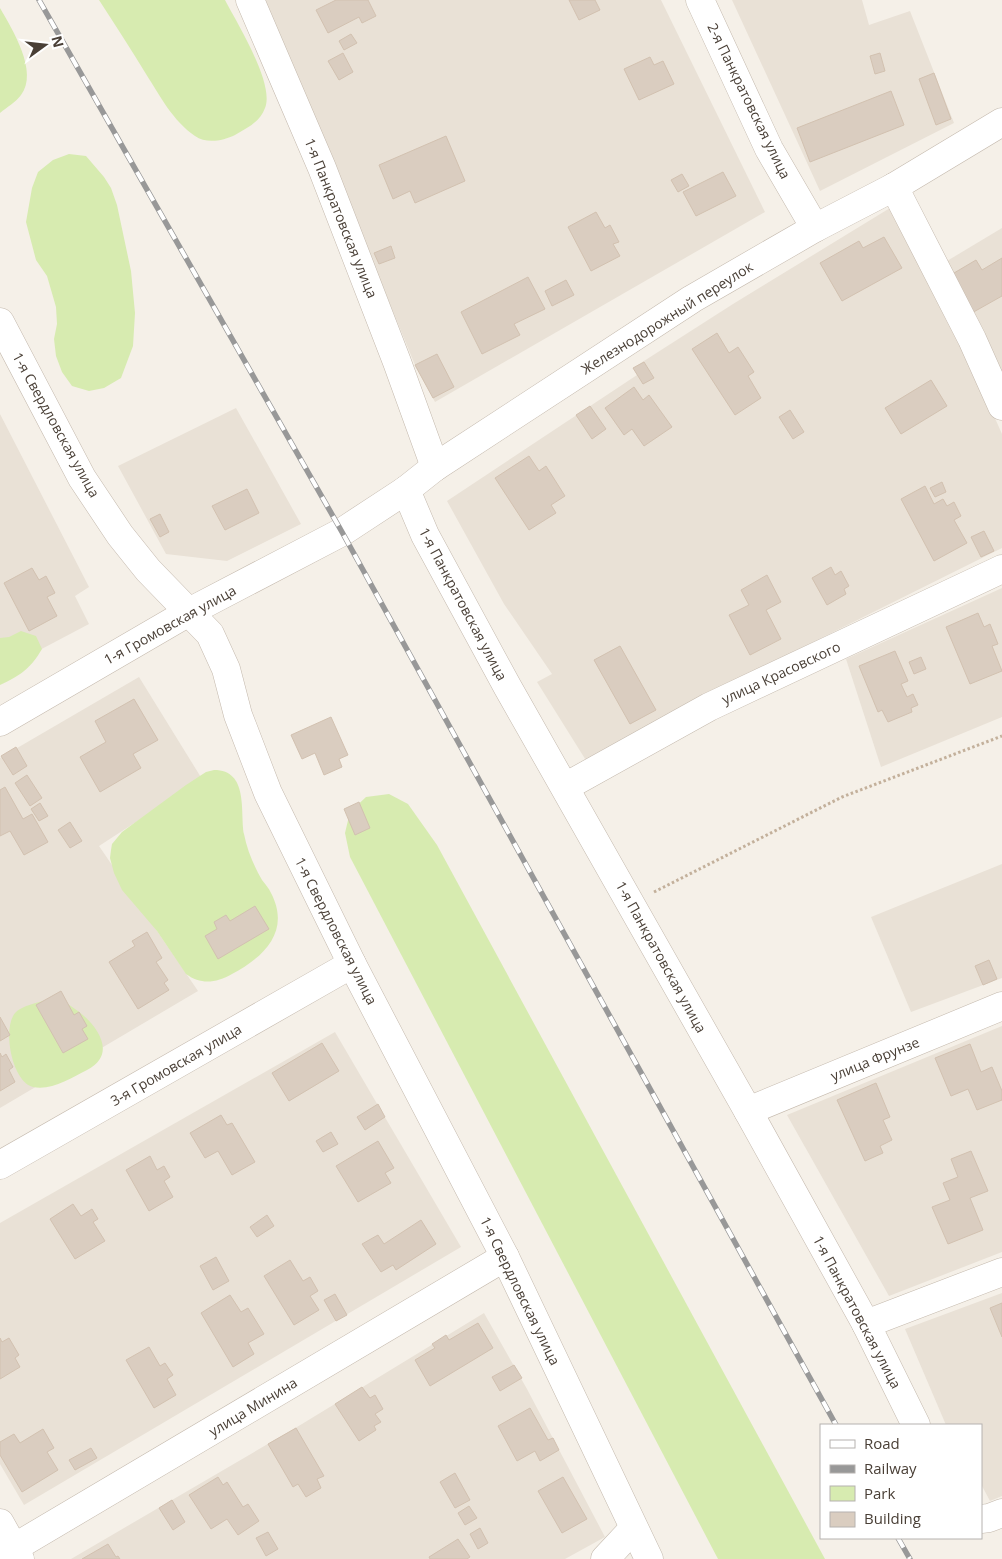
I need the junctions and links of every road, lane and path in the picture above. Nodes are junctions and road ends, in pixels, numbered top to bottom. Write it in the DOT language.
graph roads {
  1 [pos="250,0"];
  2 [pos="700,0"];
  3 [pos="1002,122"];
  4 [pos="894,187"];
  5 [pos="815,228"];
  6 [pos="0,322"];
  7 [pos="1002,406"];
  8 [pos="435,467"];
  9 [pos="406,490"];
  10 [pos="342,532"];
  11 [pos="1002,569"];
  12 [pos="189,612"];
  13 [pos="0,722"];
  14 [pos="1002,736"];
  15 [pos="565,787"];
  16 [pos="631,904"];
  17 [pos="352,964"];
  18 [pos="1002,1006"];
  19 [pos="748,1111"];
  20 [pos="0,1166"];
  21 [pos="505,1257"];
  22 [pos="1002,1272"];
  23 [pos="866,1324"];
  24 [pos="916,1424"];
  25 [pos="1002,1513"];
  26 [pos="982,1519"];
  27 [pos="0,1523"];
  28 [pos="633,1529"];
  29 [pos="11,1554"];
  30 [pos="605,1559"];
  31 [pos="649,1559"];
  1 -- 8 [label="street, 1-я Панкратовская улица"];
  2 -- 5 [label="street, 2-я Панкратовская улица"];
  3 -- 4 [label="street, Железнодорожный переулок"];
  4 -- 5 [label="street, Железнодорожный переулок"];
  4 -- 7 [label="street"];
  5 -- 8 [label="street, Железнодорожный переулок"];
  6 -- 12 [label="street, 1-я Свердловская улица"];
  8 -- 9 [label="street, Железнодорожный переулок"];
  9 -- 10 [label="street, Железнодорожный переулок"];
  9 -- 15 [label="street, 1-я Панкратовская улица"];
  10 -- 12 [label="street, 1-я Громовская улица"];
  11 -- 15 [label="street, улица Красовского"];
  12 -- 13 [label="street, 1-я Громовская улица"];
  12 -- 17 [label="street, 1-я Свердловская улица"];
  14 -- 16 [label="path"];
  15 -- 16 [label="street, 1-я Панкратовская улица"];
  16 -- 19 [label="street, 1-я Панкратовская улица"];
  17 -- 20 [label="street, 3-я Громовская улица"];
  17 -- 21 [label="street, 1-я Свердловская улица"];
  18 -- 19 [label="street, улица Фрунзе"];
  19 -- 23 [label="street, 1-я Панкратовская улица"];
  21 -- 28 [label="street, 1-я Свердловская улица"];
  21 -- 29 [label="street, улица Минина"];
  22 -- 23 [label="street"];
  23 -- 24 [label="street, 1-я Панкратовская улица"];
  25 -- 26 [label="street"];
  27 -- 29 [label="street"];
  28 -- 30 [label="street"];
  28 -- 31 [label="street, 1-я Свердловская улица"];
}
